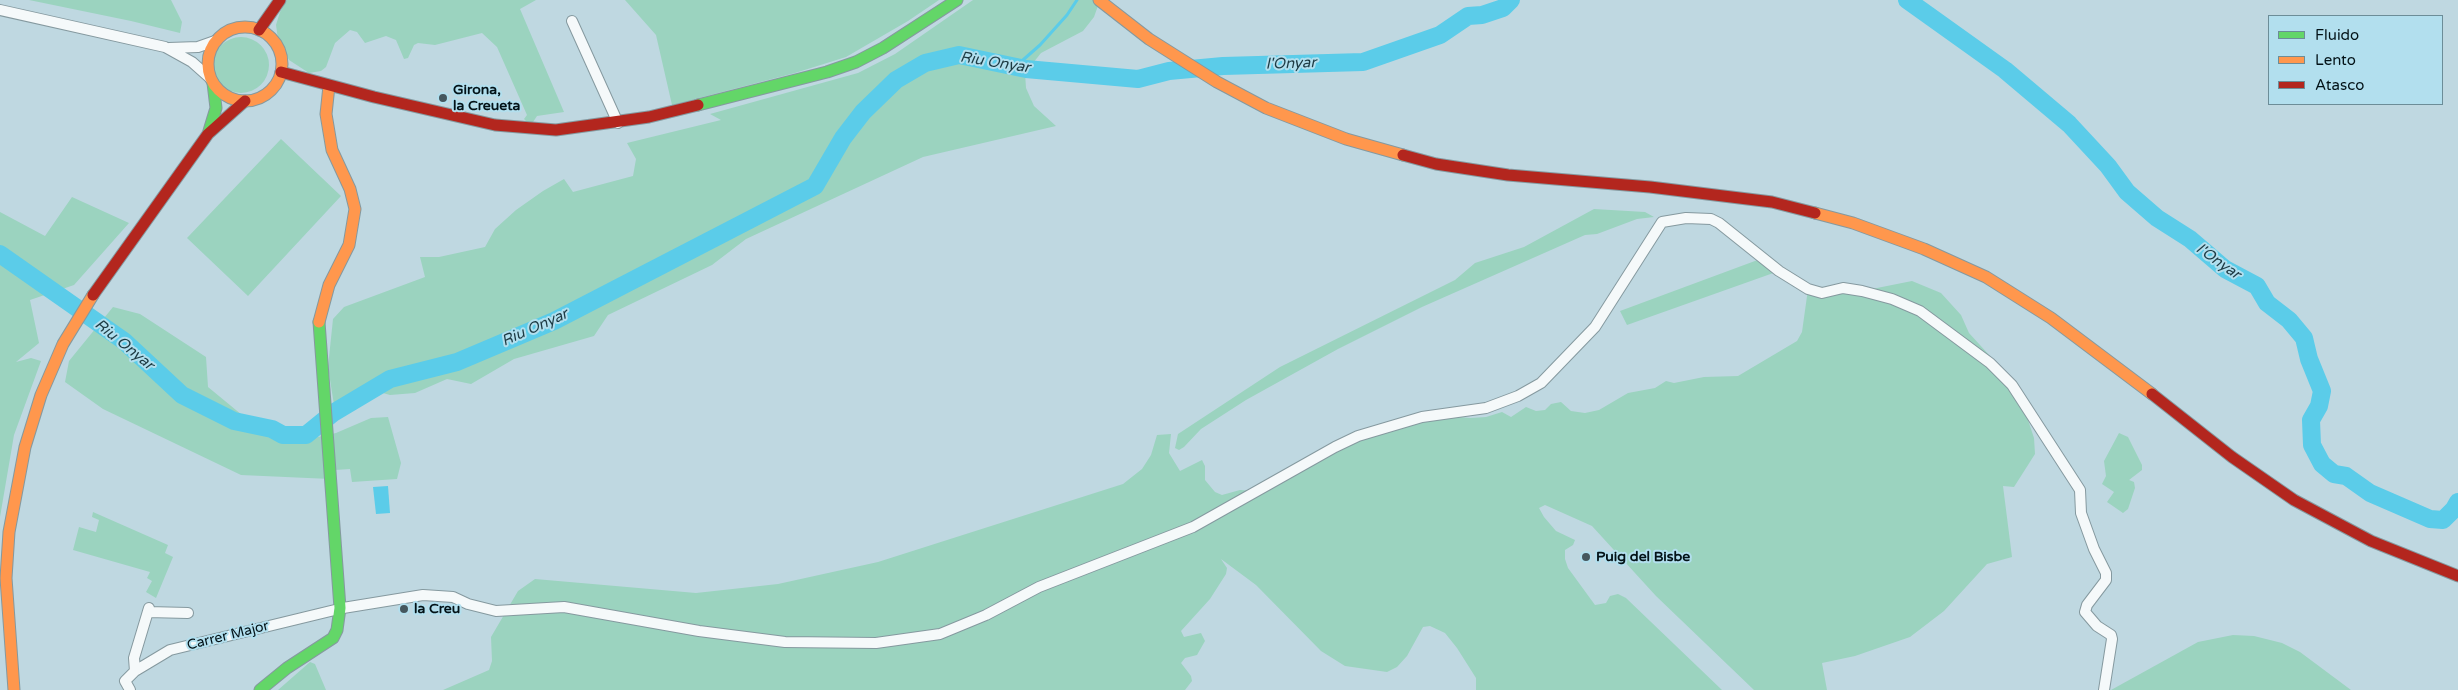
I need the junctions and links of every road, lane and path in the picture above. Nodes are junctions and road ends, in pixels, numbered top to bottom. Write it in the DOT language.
graph roads {
  1 [pos="280,0"];
  2 [pos="957,0"];
  3 [pos="1099,0"];
  4 [pos="0,10"];
  5 [pos="572,21"];
  6 [pos="259,30"];
  7 [pos="215,41"];
  8 [pos="165,48"];
  9 [pos="281,72"];
  10 [pos="212,81"];
  11 [pos="328,86"];
  12 [pos="245,101"];
  13 [pos="618,123"];
  14 [pos="208,134"];
  15 [pos="2458,576"];
  16 [pos="340,608"];
  17 [pos="188,613"];
  18 [pos="135,671"];
  19 [pos="128,686"];
  20 [pos="14,690"];
  21 [pos="260,690"];
  22 [pos="2104,690"];
  1 -- 6 [label="main road"];
  2 -- 13 [label="main road"];
  3 -- 15 [label="main road"];
  4 -- 8 [label="street"];
  5 -- 13 [label="street"];
  6 -- 7 [label="main road"];
  6 -- 9 [label="main road"];
  7 -- 8 [label="street"];
  7 -- 10 [label="main road"];
  8 -- 10 [label="street"];
  9 -- 11 [label="main road"];
  9 -- 12 [label="main road"];
  10 -- 12 [label="main road"];
  10 -- 14 [label="main road"];
  11 -- 13 [label="main road"];
  11 -- 16 [label="main road"];
  12 -- 14 [label="main road"];
  14 -- 20 [label="main road"];
  16 -- 18 [label="street, Carrer Major"];
  16 -- 21 [label="main road"];
  16 -- 22 [label="street, Carrer Major"];
  17 -- 18 [label="street"];
  18 -- 19 [label="street, Carrer Major"];
}
